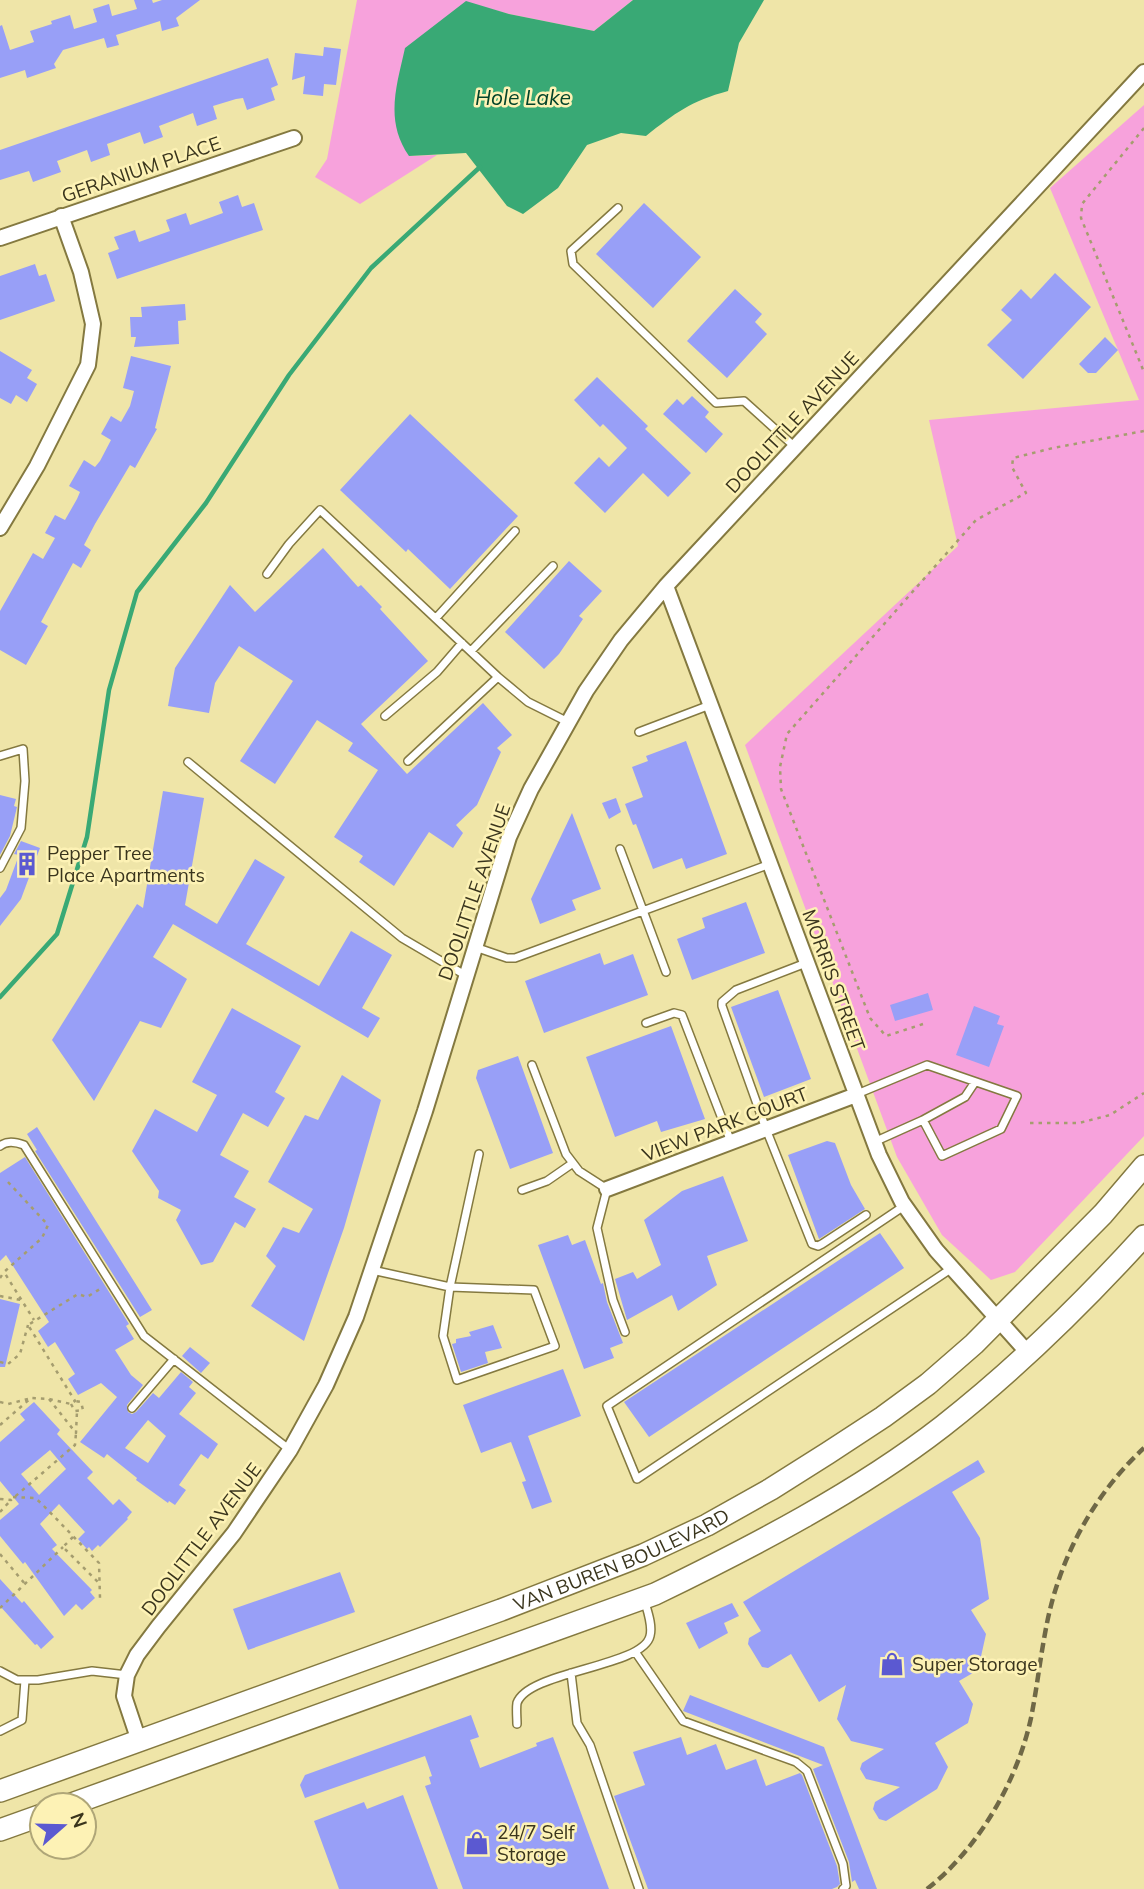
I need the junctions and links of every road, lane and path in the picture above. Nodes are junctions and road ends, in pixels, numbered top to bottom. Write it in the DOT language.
graph roads {
  1 [pos="1144,72"];
  2 [pos="1144,128"];
  3 [pos="294,138"];
  4 [pos="618,208"];
  5 [pos="61,216"];
  6 [pos="0,238"];
  7 [pos="1144,372"];
  8 [pos="1144,431"];
  9 [pos="794,447"];
  10 [pos="0,528"];
  11 [pos="515,531"];
  12 [pos="553,566"];
  13 [pos="267,574"];
  14 [pos="666,586"];
  15 [pos="436,618"];
  16 [pos="461,643"];
  17 [pos="471,651"];
  18 [pos="498,677"];
  19 [pos="710,705"];
  20 [pos="385,716"];
  21 [pos="569,723"];
  22 [pos="639,732"];
  23 [pos="0,756"];
  24 [pos="408,761"];
  25 [pos="188,762"];
  26 [pos="620,849"];
  27 [pos="770,864"];
  28 [pos="0,868"];
  29 [pos="643,911"];
  30 [pos="475,947"];
  31 [pos="807,963"];
  32 [pos="666,971"];
  33 [pos="465,975"];
  34 [pos="646,1023"];
  35 [pos="923,1024"];
  36 [pos="532,1065"];
  37 [pos="975,1082"];
  38 [pos="1144,1093"];
  39 [pos="856,1095"];
  40 [pos="923,1120"];
  41 [pos="1030,1123"];
  42 [pos="766,1129"];
  43 [pos="730,1142"];
  44 [pos="874,1142"];
  45 [pos="0,1146"];
  46 [pos="479,1154"];
  47 [pos="573,1163"];
  48 [pos="1144,1166"];
  49 [pos="8,1182"];
  50 [pos="607,1189"];
  51 [pos="523,1190"];
  52 [pos="904,1206"];
  53 [pos="866,1215"];
  54 [pos="1144,1237"];
  55 [pos="952,1268"];
  56 [pos="372,1270"];
  57 [pos="4,1272"];
  58 [pos="0,1278"];
  59 [pos="111,1282"];
  60 [pos="450,1287"];
  61 [pos="0,1296"];
  62 [pos="21,1300"];
  63 [pos="34,1320"];
  64 [pos="997,1320"];
  65 [pos="28,1325"];
  66 [pos="625,1332"];
  67 [pos="1028,1353"];
  68 [pos="174,1359"];
  69 [pos="0,1362"];
  70 [pos="31,1398"];
  71 [pos="49,1399"];
  72 [pos="0,1402"];
  73 [pos="73,1402"];
  74 [pos="132,1408"];
  75 [pos="77,1411"];
  76 [pos="0,1425"];
  77 [pos="76,1433"];
  78 [pos="290,1450"];
  79 [pos="12,1498"];
  80 [pos="0,1499"];
  81 [pos="0,1512"];
  82 [pos="73,1537"];
  83 [pos="63,1547"];
  84 [pos="0,1554"];
  85 [pos="25,1584"];
  86 [pos="100,1584"];
  87 [pos="100,1598"];
  88 [pos="644,1598"];
  89 [pos="0,1608"];
  90 [pos="636,1653"];
  91 [pos="0,1671"];
  92 [pos="571,1673"];
  93 [pos="127,1675"];
  94 [pos="25,1680"];
  95 [pos="517,1724"];
  96 [pos="0,1731"];
  97 [pos="139,1741"];
  98 [pos="0,1791"];
  99 [pos="98,1795"];
  100 [pos="28,1820"];
  101 [pos="0,1830"];
  102 [pos="639,1889"];
  103 [pos="843,1889"];
  1 -- 9 [label="street, DOOLITTLE AVENUE"];
  2 -- 7 [label="path"];
  3 -- 5 [label="street, GERANIUM PLACE"];
  4 -- 9 [label="lane"];
  5 -- 6 [label="street, GERANIUM PLACE"];
  5 -- 10 [label="street"];
  8 -- 35 [label="path"];
  9 -- 14 [label="street, DOOLITTLE AVENUE"];
  11 -- 15 [label="lane"];
  12 -- 17 [label="lane"];
  13 -- 15 [label="lane"];
  14 -- 19 [label="street, MORRIS STREET"];
  14 -- 21 [label="street, DOOLITTLE AVENUE"];
  15 -- 16 [label="lane"];
  16 -- 17 [label="lane"];
  16 -- 20 [label="lane"];
  17 -- 18 [label="lane"];
  18 -- 21 [label="lane"];
  18 -- 24 [label="lane"];
  19 -- 22 [label="lane"];
  19 -- 27 [label="street, MORRIS STREET"];
  21 -- 30 [label="street, DOOLITTLE AVENUE"];
  23 -- 28 [label="lane"];
  25 -- 33 [label="lane"];
  26 -- 29 [label="lane"];
  27 -- 29 [label="lane"];
  27 -- 31 [label="street, MORRIS STREET"];
  29 -- 30 [label="lane"];
  29 -- 32 [label="lane"];
  30 -- 33 [label="street, DOOLITTLE AVENUE"];
  31 -- 39 [label="street, MORRIS STREET"];
  31 -- 42 [label="lane"];
  33 -- 56 [label="street, DOOLITTLE AVENUE"];
  34 -- 43 [label="lane"];
  36 -- 47 [label="lane"];
  37 -- 39 [label="lane"];
  37 -- 40 [label="lane"];
  37 -- 40 [label="lane"];
  38 -- 41 [label="path"];
  39 -- 42 [label="street, VIEW PARK COURT"];
  39 -- 44 [label="street, MORRIS STREET"];
  40 -- 44 [label="lane"];
  42 -- 43 [label="street, VIEW PARK COURT"];
  42 -- 53 [label="lane"];
  43 -- 50 [label="street, VIEW PARK COURT"];
  44 -- 52 [label="street, MORRIS STREET"];
  45 -- 59 [label="lane"];
  46 -- 60 [label="lane"];
  47 -- 50 [label="lane"];
  47 -- 51 [label="lane"];
  48 -- 64 [label="main road, VAN BUREN BOULEVARD"];
  49 -- 57 [label="path"];
  50 -- 66 [label="lane"];
  52 -- 55 [label="street, MORRIS STREET"];
  52 -- 55 [label="lane"];
  54 -- 67 [label="main road, VAN BUREN BOULEVARD"];
  55 -- 64 [label="street, MORRIS STREET"];
  56 -- 60 [label="lane"];
  56 -- 78 [label="street, DOOLITTLE AVENUE"];
  57 -- 58 [label="path"];
  57 -- 62 [label="path"];
  59 -- 65 [label="path"];
  59 -- 68 [label="lane"];
  60 -- 60 [label="lane"];
  61 -- 62 [label="path"];
  62 -- 63 [label="path"];
  64 -- 67 [label="street, MORRIS STREET"];
  64 -- 97 [label="main road, VAN BUREN BOULEVARD"];
  65 -- 69 [label="path"];
  65 -- 73 [label="path"];
  67 -- 88 [label="main road, VAN BUREN BOULEVARD"];
  68 -- 74 [label="lane"];
  68 -- 78 [label="lane"];
  70 -- 71 [label="path"];
  70 -- 72 [label="path"];
  70 -- 76 [label="path"];
  71 -- 73 [label="path"];
  71 -- 77 [label="path"];
  73 -- 75 [label="path"];
  73 -- 75 [label="path"];
  75 -- 77 [label="path"];
  77 -- 79 [label="path"];
  78 -- 93 [label="street, DOOLITTLE AVENUE"];
  79 -- 80 [label="path"];
  79 -- 81 [label="path"];
  79 -- 82 [label="path"];
  82 -- 83 [label="path"];
  82 -- 86 [label="path"];
  83 -- 85 [label="path"];
  83 -- 86 [label="path"];
  84 -- 85 [label="path"];
  85 -- 89 [label="path"];
  86 -- 87 [label="path"];
  88 -- 90 [label="lane"];
  88 -- 99 [label="main road, VAN BUREN BOULEVARD"];
  90 -- 92 [label="lane"];
  90 -- 103 [label="lane"];
  91 -- 94 [label="lane"];
  92 -- 95 [label="lane"];
  92 -- 102 [label="lane"];
  93 -- 94 [label="lane"];
  93 -- 97 [label="street"];
  94 -- 96 [label="lane"];
  97 -- 98 [label="main road, VAN BUREN BOULEVARD"];
  100 -- 101 [label="main road"];
}
